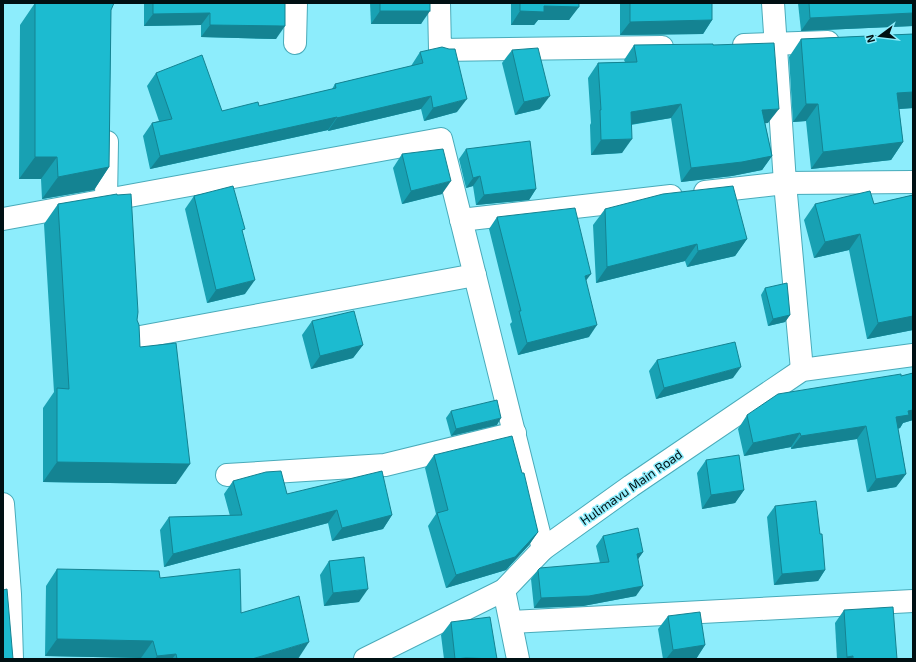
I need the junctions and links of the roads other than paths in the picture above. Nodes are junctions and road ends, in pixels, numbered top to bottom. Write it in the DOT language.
graph roads {
  1 [pos="296,3"];
  2 [pos="439,3"];
  3 [pos="773,3"];
  4 [pos="844,41"];
  5 [pos="295,43"];
  6 [pos="776,45"];
  7 [pos="682,46"];
  8 [pos="721,46"];
  9 [pos="107,120"];
  10 [pos="913,182"];
  11 [pos="785,183"];
  12 [pos="106,199"];
  13 [pos="3,218"];
  14 [pos="461,220"];
  15 [pos="475,275"];
  16 [pos="135,338"];
  17 [pos="913,355"];
  18 [pos="802,370"];
  19 [pos="515,433"];
  20 [pos="227,475"];
  21 [pos="3,504"];
  22 [pos="544,549"];
  23 [pos="504,590"];
  24 [pos="6,594"];
  25 [pos="913,601"];
  26 [pos="511,622"];
  27 [pos="12,659"];
  28 [pos="365,659"];
  29 [pos="518,659"];
  1 -- 5 [label="street"];
  2 -- 7 [label="street"];
  3 -- 6 [label="street"];
  4 -- 6 [label="street"];
  6 -- 8 [label="street"];
  6 -- 11 [label="street"];
  9 -- 12 [label="street"];
  10 -- 11 [label="street"];
  11 -- 14 [label="street"];
  11 -- 18 [label="street"];
  12 -- 13 [label="street"];
  12 -- 14 [label="street"];
  14 -- 15 [label="street"];
  15 -- 16 [label="street"];
  15 -- 19 [label="street"];
  17 -- 18 [label="street, Hulimavu Main Road"];
  18 -- 22 [label="street, Hulimavu Main Road"];
  19 -- 20 [label="street"];
  19 -- 22 [label="street"];
  21 -- 24 [label="street"];
  22 -- 23 [label="street, Hulimavu Main Road"];
  23 -- 26 [label="street"];
  23 -- 28 [label="street, Hulimavu Main Road"];
  24 -- 27 [label="street"];
  25 -- 26 [label="street"];
  26 -- 29 [label="street"];
}
